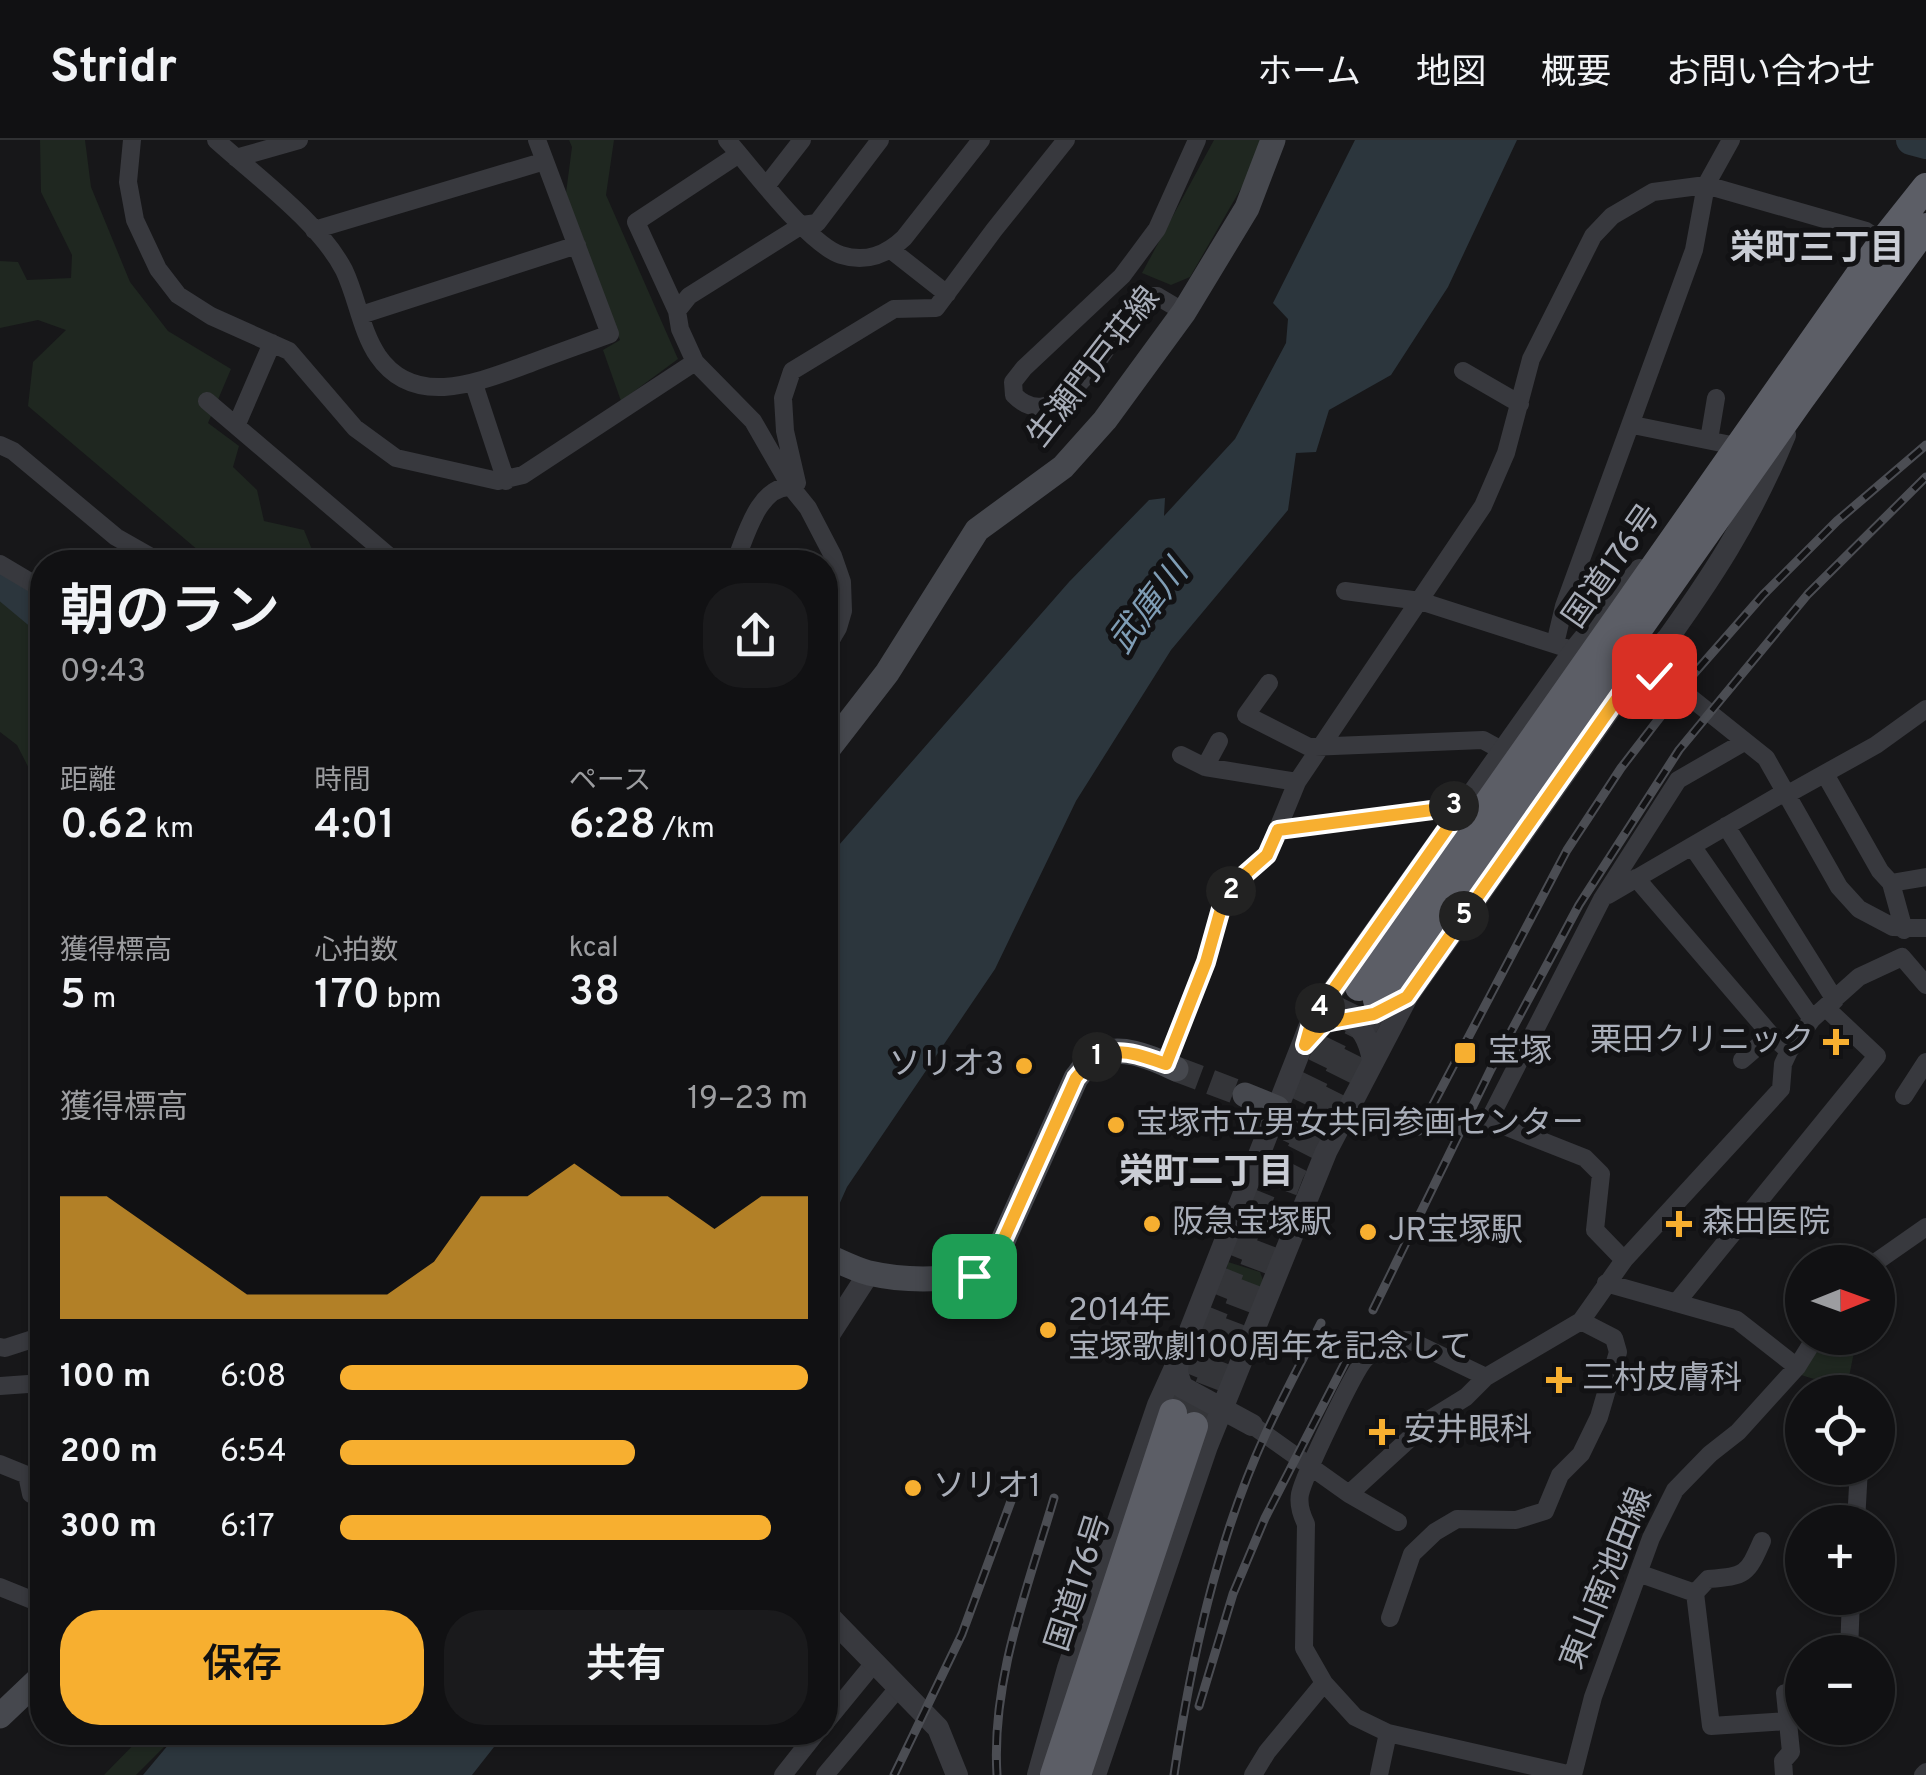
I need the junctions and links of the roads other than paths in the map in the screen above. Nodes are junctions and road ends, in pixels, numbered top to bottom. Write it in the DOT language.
graph roads {
  1 [pos="132,140"];
  2 [pos="216,140"];
  3 [pos="299,140"];
  4 [pos="538,140"];
  5 [pos="802,140"];
  6 [pos="880,140"];
  7 [pos="982,140"];
  8 [pos="1066,140"];
  9 [pos="1197,140"];
  10 [pos="1273,140"];
  11 [pos="1731,140"];
  12 [pos="733,147"];
  13 [pos="236,158"];
  14 [pos="545,161"];
  15 [pos="767,185"];
  16 [pos="1706,185"];
  17 [pos="1926,187"];
  18 [pos="802,225"];
  19 [pos="1926,227"];
  20 [pos="314,230"];
  21 [pos="578,245"];
  22 [pos="1893,248"];
  23 [pos="891,250"];
  24 [pos="946,294"];
  25 [pos="678,311"];
  26 [pos="1184,312"];
  27 [pos="361,315"];
  28 [pos="272,343"];
  29 [pos="695,362"];
  30 [pos="1463,372"];
  31 [pos="474,384"];
  32 [pos="1716,398"];
  33 [pos="1800,400"];
  34 [pos="207,401"];
  35 [pos="1520,404"];
  36 [pos="236,424"];
  37 [pos="1633,425"];
  38 [pos="1708,440"];
  39 [pos="0,445"];
  40 [pos="1741,447"];
  41 [pos="506,481"];
  42 [pos="796,493"];
  43 [pos="1696,510"];
  44 [pos="139,550"];
  45 [pos="382,550"];
  46 [pos="740,550"];
  47 [pos="829,550"];
  48 [pos="0,564"];
  49 [pos="838,570"];
  50 [pos="30,581"];
  51 [pos="1345,590"];
  52 [pos="1420,601"];
  53 [pos="838,628"];
  54 [pos="1666,640"];
  55 [pos="1565,647"];
  56 [pos="1666,678"];
  57 [pos="1638,680"];
  58 [pos="1268,683"];
  59 [pos="1926,709"];
  60 [pos="838,736"];
  61 [pos="1219,741"];
  62 [pos="1744,742"];
  63 [pos="1322,746"];
  64 [pos="1503,751"];
  65 [pos="1181,754"];
  66 [pos="1205,767"];
  67 [pos="1825,774"];
  68 [pos="1298,782"];
  69 [pos="1788,794"];
  70 [pos="1463,806"];
  71 [pos="1726,826"];
  72 [pos="1278,830"];
  73 [pos="1692,846"];
  74 [pos="1926,877"];
  75 [pos="1636,878"];
  76 [pos="1892,883"];
  77 [pos="1602,899"];
  78 [pos="1898,928"];
  79 [pos="1926,928"];
  80 [pos="1902,957"];
  81 [pos="1926,985"];
  82 [pos="1407,997"];
  83 [pos="1825,1009"];
  84 [pos="1350,1019"];
  85 [pos="1770,1035"];
  86 [pos="1305,1045"];
  87 [pos="1789,1051"];
  88 [pos="1742,1060"];
  89 [pos="1373,1061"];
  90 [pos="1926,1062"];
  91 [pos="1171,1066"];
  92 [pos="1245,1096"];
  93 [pos="1904,1096"];
  94 [pos="1277,1108"];
  95 [pos="1921,1236"];
  96 [pos="1895,1251"];
  97 [pos="1624,1260"];
  98 [pos="838,1261"];
  99 [pos="860,1270"];
  100 [pos="1606,1282"];
  101 [pos="1676,1303"];
  102 [pos="838,1315"];
  103 [pos="1581,1321"];
  104 [pos="30,1341"];
  105 [pos="2,1352"];
  106 [pos="1805,1355"];
  107 [pos="1178,1362"];
  108 [pos="1798,1367"];
  109 [pos="1486,1377"];
  110 [pos="1235,1383"];
  111 [pos="30,1384"];
  112 [pos="0,1386"];
  113 [pos="1221,1410"];
  114 [pos="1190,1419"];
  115 [pos="1252,1426"];
  116 [pos="0,1464"];
  117 [pos="1310,1466"];
  118 [pos="30,1486"];
  119 [pos="1350,1494"];
  120 [pos="1398,1522"];
  121 [pos="1762,1541"];
  122 [pos="1638,1573"];
  123 [pos="0,1586"];
  124 [pos="1695,1593"];
  125 [pos="30,1599"];
  126 [pos="1390,1618"];
  127 [pos="838,1625"];
  128 [pos="875,1662"];
  129 [pos="1324,1683"];
  130 [pos="30,1687"];
  131 [pos="900,1688"];
  132 [pos="838,1707"];
  133 [pos="0,1716"];
  134 [pos="1785,1721"];
  135 [pos="1388,1734"];
  136 [pos="807,1745"];
  137 [pos="1790,1745"];
  138 [pos="784,1775"];
  139 [pos="825,1775"];
  140 [pos="958,1775"];
  141 [pos="1038,1775"];
  142 [pos="1054,1775"];
  143 [pos="1077,1775"];
  144 [pos="1095,1775"];
  145 [pos="1253,1775"];
  146 [pos="1379,1775"];
  147 [pos="1572,1775"];
  148 [pos="1784,1775"];
  1 -- 28 [label="street"];
  2 -- 13 [label="street"];
  3 -- 13 [label="street"];
  4 -- 14 [label="street"];
  5 -- 15 [label="street"];
  6 -- 18 [label="street"];
  7 -- 23 [label="street"];
  8 -- 24 [label="street"];
  9 -- 26 [label="street"];
  10 -- 26 [label="main road, 生瀬門戸荘線"];
  11 -- 16 [label="street"];
  12 -- 15 [label="street"];
  12 -- 25 [label="street"];
  13 -- 20 [label="street"];
  14 -- 20 [label="street"];
  14 -- 21 [label="street"];
  15 -- 18 [label="street"];
  16 -- 22 [label="street"];
  16 -- 35 [label="street"];
  16 -- 37 [label="street"];
  17 -- 22 [label="highway, 国道176号"];
  18 -- 23 [label="street"];
  18 -- 25 [label="street"];
  19 -- 22 [label="highway, 国道176号"];
  20 -- 27 [label="street"];
  21 -- 27 [label="street"];
  21 -- 31 [label="street"];
  22 -- 33 [label="highway, 国道176号"];
  22 -- 40 [label="highway, 国道176号"];
  23 -- 24 [label="street"];
  24 -- 42 [label="street"];
  25 -- 29 [label="street"];
  26 -- 60 [label="main road, 生瀬門戸荘線"];
  27 -- 31 [label="street"];
  28 -- 36 [label="street"];
  28 -- 41 [label="street"];
  29 -- 41 [label="street"];
  29 -- 42 [label="street"];
  30 -- 35 [label="street"];
  31 -- 41 [label="street"];
  32 -- 38 [label="street"];
  33 -- 43 [label="highway, 国道176号"];
  33 -- 54 [label="street"];
  34 -- 36 [label="street"];
  35 -- 52 [label="street"];
  36 -- 45 [label="street"];
  37 -- 38 [label="street"];
  37 -- 55 [label="street"];
  38 -- 40 [label="street"];
  39 -- 44 [label="street"];
  40 -- 43 [label="highway, 国道176号"];
  42 -- 46 [label="street"];
  42 -- 47 [label="street"];
  43 -- 55 [label="street"];
  48 -- 50 [label="street"];
  49 -- 53 [label="street"];
  51 -- 52 [label="street"];
  52 -- 55 [label="street"];
  52 -- 63 [label="street"];
  54 -- 56 [label="street"];
  54 -- 57 [label="street"];
  55 -- 64 [label="street"];
  56 -- 57 [label="street"];
  56 -- 62 [label="street"];
  57 -- 82 [label="street"];
  58 -- 63 [label="street"];
  59 -- 67 [label="street"];
  61 -- 66 [label="street"];
  62 -- 69 [label="street"];
  62 -- 77 [label="street"];
  63 -- 64 [label="street"];
  63 -- 68 [label="street"];
  64 -- 70 [label="street"];
  65 -- 66 [label="street"];
  66 -- 68 [label="street"];
  67 -- 69 [label="street"];
  67 -- 76 [label="street"];
  68 -- 72 [label="street"];
  69 -- 71 [label="street"];
  69 -- 78 [label="street"];
  70 -- 72 [label="street"];
  70 -- 86 [label="street"];
  71 -- 73 [label="street"];
  71 -- 83 [label="street"];
  72 -- 91 [label="street"];
  73 -- 75 [label="street"];
  73 -- 83 [label="street"];
  74 -- 76 [label="street"];
  75 -- 77 [label="street"];
  75 -- 85 [label="street"];
  76 -- 78 [label="street"];
  77 -- 97 [label="street"];
  78 -- 79 [label="street"];
  78 -- 80 [label="street"];
  80 -- 81 [label="street"];
  80 -- 83 [label="street"];
  82 -- 84 [label="street"];
  82 -- 89 [label="street"];
  83 -- 87 [label="street"];
  83 -- 101 [label="street"];
  84 -- 86 [label="street"];
  84 -- 89 [label="street"];
  85 -- 87 [label="street"];
  85 -- 88 [label="street"];
  86 -- 94 [label="street"];
  87 -- 97 [label="street"];
  89 -- 110 [label="street"];
  90 -- 93 [label="street"];
  91 -- 99 [label="main road"];
  92 -- 94 [label="main road"];
  94 -- 107 [label="street"];
  95 -- 96 [label="street"];
  97 -- 100 [label="street"];
  98 -- 99 [label="main road"];
  99 -- 102 [label="street"];
  100 -- 101 [label="street"];
  100 -- 103 [label="street"];
  101 -- 108 [label="street"];
  103 -- 109 [label="street"];
  103 -- 126 [label="street"];
  104 -- 105 [label="street"];
  106 -- 108 [label="street, 東山南池田線"];
  107 -- 114 [label="street"];
  107 -- 141 [label="street"];
  108 -- 122 [label="street, 東山南池田線"];
  109 -- 117 [label="street"];
  109 -- 119 [label="street"];
  110 -- 113 [label="street"];
  110 -- 114 [label="street"];
  110 -- 115 [label="street"];
  111 -- 112 [label="street"];
  113 -- 114 [label="street"];
  113 -- 114 [label="street"];
  113 -- 115 [label="street"];
  114 -- 115 [label="street"];
  114 -- 142 [label="highway, 国道176号"];
  114 -- 143 [label="highway, 国道176号"];
  114 -- 144 [label="street"];
  115 -- 117 [label="street"];
  116 -- 118 [label="street"];
  117 -- 119 [label="street"];
  117 -- 129 [label="street"];
  119 -- 120 [label="street"];
  121 -- 124 [label="street"];
  122 -- 124 [label="street"];
  122 -- 147 [label="street, 東山南池田線"];
  123 -- 125 [label="street"];
  124 -- 134 [label="street"];
  127 -- 128 [label="street"];
  128 -- 131 [label="street"];
  128 -- 132 [label="street"];
  129 -- 135 [label="street"];
  129 -- 145 [label="street"];
  130 -- 133 [label="main road"];
  131 -- 139 [label="street"];
  131 -- 140 [label="street"];
  135 -- 146 [label="street"];
  135 -- 147 [label="street"];
  136 -- 138 [label="street"];
  137 -- 148 [label="street"];
}
